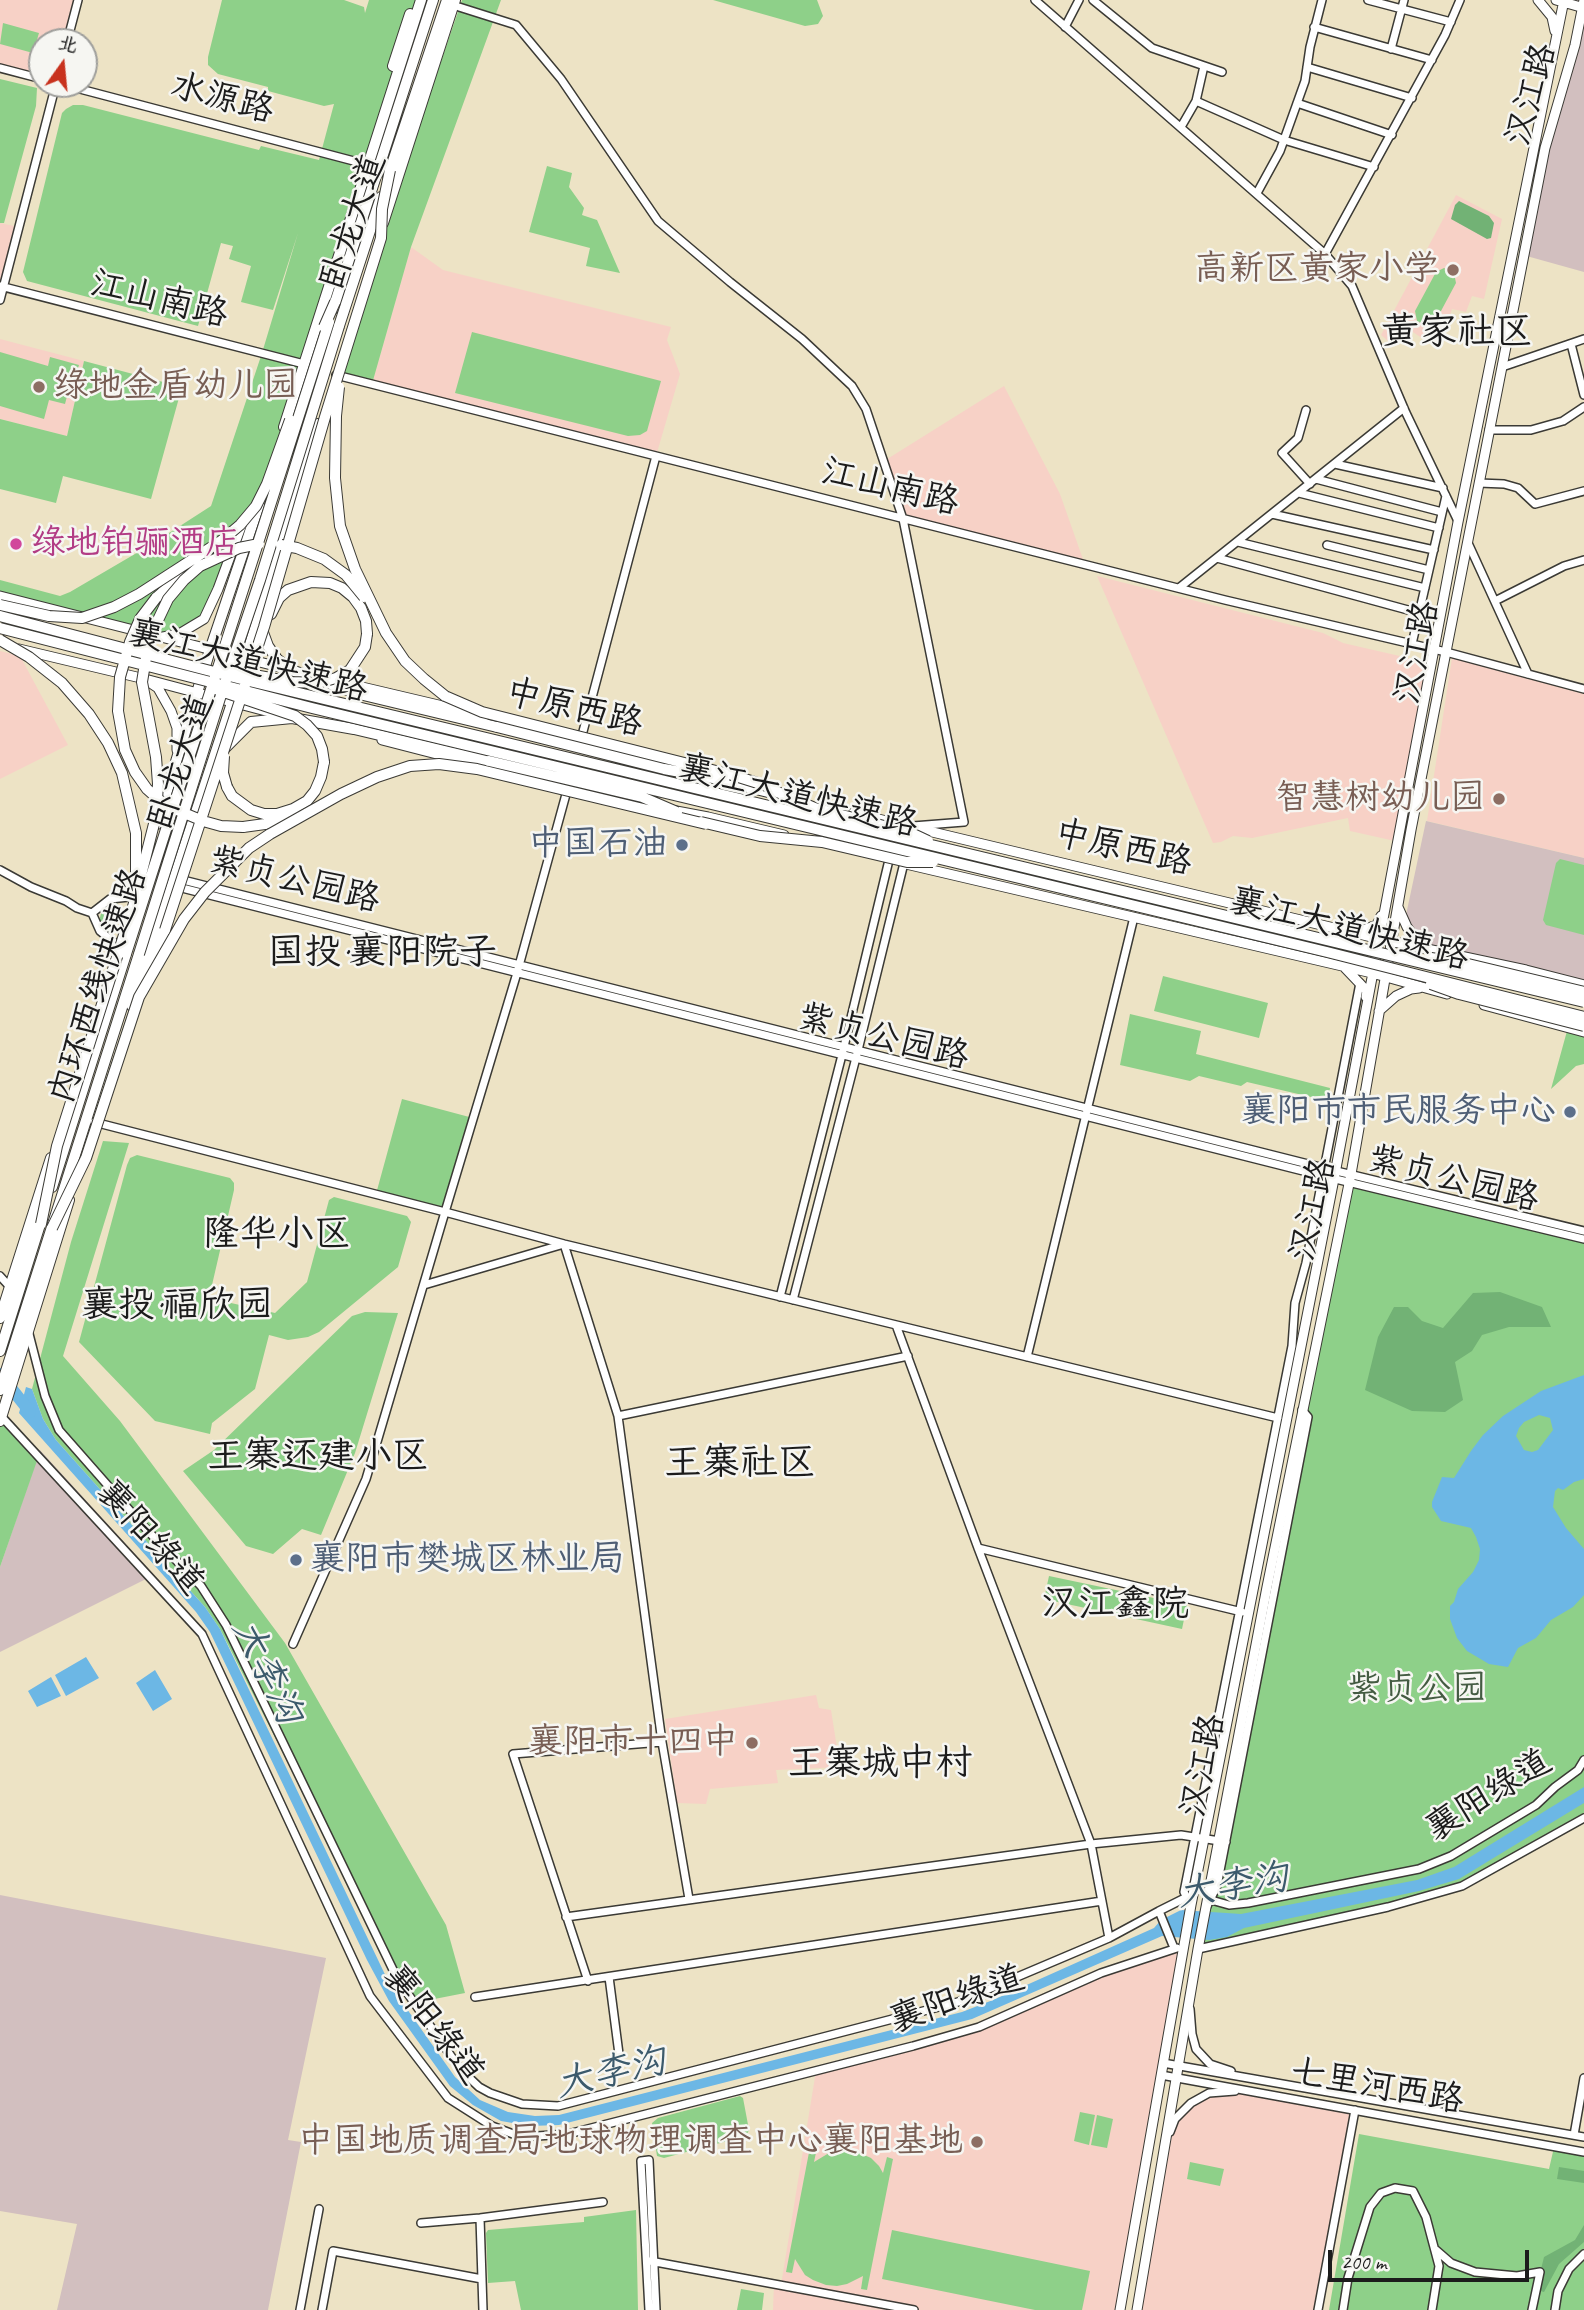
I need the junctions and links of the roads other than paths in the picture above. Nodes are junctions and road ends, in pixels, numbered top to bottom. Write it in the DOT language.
graph roads {
  1 [pos="78,0"];
  2 [pos="415,0"];
  3 [pos="421,0"];
  4 [pos="433,0"];
  5 [pos="447,0"];
  6 [pos="1035,0"];
  7 [pos="1079,0"];
  8 [pos="1093,0"];
  9 [pos="1322,0"];
  10 [pos="1368,0"];
  11 [pos="1404,0"];
  12 [pos="1460,0"];
  13 [pos="1538,0"];
  14 [pos="1561,1"];
  15 [pos="458,2"];
  16 [pos="1583,5"];
  17 [pos="1402,9"];
  18 [pos="1451,22"];
  19 [pos="1065,27"];
  20 [pos="1314,27"];
  21 [pos="71,28"];
  22 [pos="1584,29"];
  23 [pos="1557,38"];
  24 [pos="1575,45"];
  25 [pos="1391,49"];
  26 [pos="1432,60"];
  27 [pos="1204,66"];
  28 [pos="1307,67"];
  29 [pos="0,68"];
  30 [pos="1222,72"];
  31 [pos="28,75"];
  32 [pos="98,94"];
  33 [pos="54,98"];
  34 [pos="1412,98"];
  35 [pos="1196,101"];
  36 [pos="1297,103"];
  37 [pos="1181,127"];
  38 [pos="1392,135"];
  39 [pos="1284,140"];
  40 [pos="373,151"];
  41 [pos="369,165"];
  42 [pos="1374,167"];
  43 [pos="390,170"];
  44 [pos="1257,193"];
  45 [pos="1325,254"];
  46 [pos="2,287"];
  47 [pos="0,300"];
  48 [pos="335,302"];
  49 [pos="1584,339"];
  50 [pos="1571,344"];
  51 [pos="342,363"];
  52 [pos="304,364"];
  53 [pos="1502,367"];
  54 [pos="334,374"];
  55 [pos="1584,395"];
  56 [pos="1584,407"];
  57 [pos="1404,408"];
  58 [pos="1306,410"];
  59 [pos="1489,430"];
  60 [pos="656,456"];
  61 [pos="1335,464"];
  62 [pos="1313,482"];
  63 [pos="1479,483"];
  64 [pos="264,488"];
  65 [pos="1444,492"];
  66 [pos="1584,492"];
  67 [pos="1299,493"];
  68 [pos="1442,512"];
  69 [pos="1272,514"];
  70 [pos="903,519"];
  71 [pos="1458,522"];
  72 [pos="1439,528"];
  73 [pos="221,541"];
  74 [pos="1238,542"];
  75 [pos="1468,542"];
  76 [pos="1327,545"];
  77 [pos="1434,550"];
  78 [pos="1217,558"];
  79 [pos="1584,560"];
  80 [pos="1429,570"];
  81 [pos="1179,588"];
  82 [pos="1425,588"];
  83 [pos="266,589"];
  84 [pos="0,596"];
  85 [pos="1495,601"];
  86 [pos="0,605"];
  87 [pos="1419,613"];
  88 [pos="0,616"];
  89 [pos="381,624"];
  90 [pos="264,627"];
  91 [pos="0,628"];
  92 [pos="158,637"];
  93 [pos="0,642"];
  94 [pos="1412,644"];
  95 [pos="1434,649"];
  96 [pos="210,650"];
  97 [pos="1446,652"];
  98 [pos="137,657"];
  99 [pos="244,659"];
  100 [pos="291,670"];
  101 [pos="1528,674"];
  102 [pos="145,679"];
  103 [pos="1584,689"];
  104 [pos="198,693"];
  105 [pos="232,703"];
  106 [pos="292,718"];
  107 [pos="227,736"];
  108 [pos="581,739"];
  109 [pos="176,762"];
  110 [pos="699,775"];
  111 [pos="569,787"];
  112 [pos="780,793"];
  113 [pos="341,794"];
  114 [pos="706,824"];
  115 [pos="906,826"];
  116 [pos="944,849"];
  117 [pos="889,860"];
  118 [pos="947,862"];
  119 [pos="904,863"];
  120 [pos="177,864"];
  121 [pos="0,870"];
  122 [pos="172,881"];
  123 [pos="133,897"];
  124 [pos="1386,905"];
  125 [pos="1398,906"];
  126 [pos="92,913"];
  127 [pos="1134,917"];
  128 [pos="1353,933"];
  129 [pos="1380,939"];
  130 [pos="1330,940"];
  131 [pos="1393,942"];
  132 [pos="115,943"];
  133 [pos="1434,951"];
  134 [pos="1327,952"];
  135 [pos="519,964"];
  136 [pos="1343,967"];
  137 [pos="517,973"];
  138 [pos="1372,973"];
  139 [pos="1386,976"];
  140 [pos="1360,983"];
  141 [pos="1584,985"];
  142 [pos="1425,988"];
  143 [pos="1584,992"];
  144 [pos="139,998"];
  145 [pos="1584,1002"];
  146 [pos="1366,1007"];
  147 [pos="1379,1011"];
  148 [pos="1584,1017"];
  149 [pos="1584,1026"];
  150 [pos="1584,1032"];
  151 [pos="844,1046"];
  152 [pos="857,1054"];
  153 [pos="842,1055"];
  154 [pos="1087,1112"];
  155 [pos="94,1122"];
  156 [pos="1324,1172"];
  157 [pos="1335,1175"];
  158 [pos="1350,1178"];
  159 [pos="445,1212"];
  160 [pos="41,1224"];
  161 [pos="52,1228"];
  162 [pos="1584,1231"];
  163 [pos="1584,1239"];
  164 [pos="565,1244"];
  165 [pos="0,1276"];
  166 [pos="424,1284"];
  167 [pos="10,1287"];
  168 [pos="780,1297"];
  169 [pos="793,1300"];
  170 [pos="1,1314"];
  171 [pos="896,1325"];
  172 [pos="28,1330"];
  173 [pos="0,1351"];
  174 [pos="908,1356"];
  175 [pos="1027,1357"];
  176 [pos="0,1390"];
  177 [pos="618,1416"];
  178 [pos="1278,1418"];
  179 [pos="1,1419"];
  180 [pos="978,1548"];
  181 [pos="1244,1612"];
  182 [pos="293,1644"];
  183 [pos="662,1742"];
  184 [pos="1584,1760"];
  185 [pos="1584,1818"];
  186 [pos="1199,1838"];
  187 [pos="1222,1841"];
  188 [pos="1091,1844"];
  189 [pos="689,1899"];
  190 [pos="1102,1901"];
  191 [pos="1189,1901"];
  192 [pos="1209,1904"];
  193 [pos="1160,1914"];
  194 [pos="566,1917"];
  195 [pos="1109,1938"];
  196 [pos="1179,1948"];
  197 [pos="1198,1949"];
  198 [pos="609,1978"];
  199 [pos="588,1981"];
  200 [pos="475,1997"];
  201 [pos="1189,2000"];
  202 [pos="619,2054"];
  203 [pos="1163,2063"];
  204 [pos="1178,2066"];
  205 [pos="1161,2075"];
  206 [pos="1176,2078"];
  207 [pos="1248,2078"];
  208 [pos="1584,2078"];
  209 [pos="1244,2090"];
  210 [pos="1355,2110"];
  211 [pos="1574,2135"];
  212 [pos="1584,2137"];
  213 [pos="1165,2146"];
  214 [pos="1584,2152"];
  215 [pos="603,2202"];
  216 [pos="319,2209"];
  217 [pos="480,2218"];
  218 [pos="421,2223"];
  219 [pos="1434,2249"];
  220 [pos="1584,2254"];
  221 [pos="650,2261"];
  222 [pos="482,2279"];
  223 [pos="300,2310"];
  224 [pos="322,2310"];
  225 [pos="483,2310"];
  226 [pos="649,2310"];
  227 [pos="656,2310"];
  228 [pos="914,2310"];
  229 [pos="1120,2310"];
  230 [pos="1137,2310"];
  231 [pos="1318,2310"];
  232 [pos="1343,2310"];
  233 [pos="1432,2310"];
  234 [pos="1532,2310"];
  235 [pos="1555,2310"];
  1 -- 21 [label="street"];
  2 -- 40 [label="highway"];
  3 -- 40 [label="highway, 卧龙大道"];
  4 -- 48 [label="highway, 内环西线快速路"];
  5 -- 43 [label="highway, 内环西线快速路"];
  6 -- 19 [label="street"];
  7 -- 19 [label="street"];
  8 -- 27 [label="street"];
  9 -- 20 [label="street"];
  10 -- 17 [label="street"];
  11 -- 17 [label="street"];
  12 -- 18 [label="street"];
  13 -- 23 [label="main road"];
  14 -- 16 [label="main road"];
  14 -- 23 [label="main road, 汉江路"];
  15 -- 54 [label="highway, 卧龙大道"];
  15 -- 70 [label="street"];
  16 -- 24 [label="main road, 汉江路"];
  17 -- 18 [label="street"];
  17 -- 25 [label="street"];
  18 -- 26 [label="street"];
  19 -- 37 [label="street"];
  20 -- 25 [label="street"];
  20 -- 28 [label="street"];
  22 -- 24 [label="main road"];
  23 -- 71 [label="main road, 汉江路"];
  24 -- 53 [label="main road, 汉江路"];
  25 -- 26 [label="street"];
  26 -- 34 [label="street"];
  27 -- 30 [label="street"];
  27 -- 35 [label="street"];
  28 -- 34 [label="street"];
  28 -- 36 [label="street"];
  29 -- 31 [label="street"];
  32 -- 41 [label="street, 水源路"];
  33 -- 46 [label="street"];
  34 -- 38 [label="street"];
  35 -- 37 [label="street"];
  35 -- 39 [label="street"];
  36 -- 38 [label="street"];
  36 -- 39 [label="street"];
  37 -- 44 [label="street"];
  38 -- 42 [label="street"];
  39 -- 42 [label="street"];
  39 -- 44 [label="street"];
  40 -- 41 [label="highway, 卧龙大道"];
  41 -- 52 [label="highway, 卧龙大道"];
  42 -- 45 [label="street"];
  43 -- 51 [label="highway, bridge"];
  43 -- 161 [label="highway, 内环西线快速路, bridge"];
  44 -- 45 [label="street"];
  45 -- 57 [label="street"];
  46 -- 47 [label="street"];
  46 -- 52 [label="street, 江山南路"];
  48 -- 73 [label="highway, bridge"];
  48 -- 160 [label="highway, 内环西线快速路, bridge"];
  49 -- 50 [label="street"];
  50 -- 53 [label="street"];
  50 -- 55 [label="street"];
  51 -- 89 [label="highway, bridge"];
  51 -- 90 [label="highway, bridge"];
  52 -- 64 [label="highway, 卧龙大道"];
  53 -- 59 [label="main road, 汉江路"];
  54 -- 60 [label="street, 江山南路"];
  54 -- 83 [label="highway, 卧龙大道"];
  56 -- 59 [label="street"];
  57 -- 61 [label="street"];
  57 -- 65 [label="street"];
  58 -- 62 [label="street"];
  59 -- 63 [label="main road, 汉江路"];
  60 -- 70 [label="street, 江山南路"];
  60 -- 108 [label="street"];
  61 -- 62 [label="street"];
  61 -- 65 [label="street"];
  62 -- 67 [label="street"];
  62 -- 68 [label="street"];
  63 -- 66 [label="street"];
  63 -- 75 [label="main road, 汉江路"];
  64 -- 92 [label="main road"];
  64 -- 96 [label="highway, 卧龙大道"];
  65 -- 68 [label="street"];
  65 -- 71 [label="street"];
  67 -- 69 [label="street"];
  67 -- 72 [label="street"];
  68 -- 72 [label="street"];
  69 -- 74 [label="street"];
  69 -- 77 [label="street"];
  70 -- 81 [label="street, 江山南路"];
  70 -- 115 [label="street"];
  71 -- 95 [label="main road, 汉江路"];
  72 -- 77 [label="street"];
  73 -- 86 [label="highway, bridge"];
  73 -- 113 [label="highway, bridge"];
  74 -- 78 [label="street"];
  74 -- 82 [label="street"];
  75 -- 85 [label="street"];
  75 -- 97 [label="main road, 汉江路"];
  76 -- 80 [label="street"];
  77 -- 80 [label="street"];
  78 -- 81 [label="street"];
  78 -- 87 [label="street"];
  79 -- 85 [label="street"];
  80 -- 82 [label="street"];
  81 -- 94 [label="street, 江山南路"];
  82 -- 87 [label="street"];
  83 -- 99 [label="highway, 卧龙大道"];
  83 -- 100 [label="highway"];
  84 -- 92 [label="main road, 中原西路"];
  85 -- 101 [label="street"];
  87 -- 94 [label="street"];
  88 -- 98 [label="highway, 襄江大道快速路, bridge"];
  89 -- 112 [label="highway, bridge"];
  89 -- 123 [label="highway, bridge"];
  90 -- 98 [label="highway, bridge"];
  90 -- 107 [label="highway, bridge"];
  91 -- 98 [label="highway, 襄江大道快速路, bridge"];
  92 -- 96 [label="main road, 中原西路"];
  93 -- 102 [label="main road, 中原西路"];
  93 -- 123 [label="highway, bridge"];
  94 -- 95 [label="street, 江山南路"];
  95 -- 97 [label="street, 江山南路"];
  95 -- 124 [label="main road, 汉江路"];
  96 -- 99 [label="main road, 中原西路"];
  96 -- 104 [label="highway, 卧龙大道"];
  97 -- 101 [label="street, 江山南路"];
  97 -- 125 [label="main road, 汉江路"];
  98 -- 107 [label="highway, bridge"];
  98 -- 116 [label="highway, 襄江大道快速路, bridge"];
  98 -- 118 [label="highway, 襄江大道快速路, bridge"];
  99 -- 100 [label="main road, 中原西路"];
  99 -- 105 [label="highway, 卧龙大道"];
  100 -- 108 [label="main road, 中原西路"];
  100 -- 110 [label="highway, bridge"];
  101 -- 103 [label="street, 江山南路"];
  102 -- 104 [label="main road, 中原西路"];
  102 -- 109 [label="main road"];
  104 -- 105 [label="main road, 中原西路"];
  104 -- 109 [label="highway, 卧龙大道"];
  105 -- 106 [label="main road, 中原西路"];
  105 -- 120 [label="highway, 卧龙大道"];
  106 -- 111 [label="main road, 中原西路"];
  106 -- 114 [label="highway, bridge"];
  106 -- 120 [label="highway"];
  107 -- 144 [label="highway, bridge"];
  108 -- 110 [label="main road, 中原西路"];
  109 -- 167 [label="highway, 卧龙大道"];
  110 -- 112 [label="highway, bridge"];
  110 -- 115 [label="main road, 中原西路"];
  111 -- 117 [label="main road, 中原西路"];
  111 -- 135 [label="street"];
  112 -- 116 [label="highway, bridge"];
  113 -- 114 [label="highway, bridge"];
  113 -- 144 [label="highway, bridge"];
  114 -- 118 [label="highway, bridge"];
  115 -- 128 [label="main road, 中原西路"];
  116 -- 130 [label="highway, 襄江大道快速路, bridge"];
  117 -- 119 [label="main road, 中原西路"];
  117 -- 151 [label="street"];
  118 -- 134 [label="highway, 襄江大道快速路, bridge"];
  119 -- 127 [label="main road, 中原西路"];
  119 -- 152 [label="street"];
  120 -- 122 [label="highway, 卧龙大道"];
  121 -- 126 [label="street"];
  122 -- 135 [label="street, 紫贞公园路"];
  122 -- 137 [label="street, 紫贞公园路"];
  122 -- 155 [label="highway, 卧龙大道"];
  123 -- 126 [label="street"];
  123 -- 160 [label="highway, bridge"];
  124 -- 128 [label="main road"];
  124 -- 129 [label="main road, 汉江路"];
  125 -- 131 [label="main road, 汉江路"];
  125 -- 133 [label="main road"];
  126 -- 132 [label="street"];
  127 -- 136 [label="main road, 中原西路"];
  127 -- 154 [label="street"];
  128 -- 129 [label="main road, 中原西路"];
  129 -- 131 [label="main road, 中原西路"];
  129 -- 138 [label="main road, 汉江路"];
  130 -- 143 [label="highway, bridge"];
  130 -- 145 [label="highway, 襄江大道快速路, bridge"];
  131 -- 133 [label="main road, 中原西路"];
  131 -- 139 [label="main road, 汉江路"];
  133 -- 141 [label="main road, 中原西路"];
  134 -- 148 [label="highway, 襄江大道快速路, bridge"];
  134 -- 149 [label="highway, bridge"];
  135 -- 137 [label="street"];
  135 -- 151 [label="street, 紫贞公园路"];
  136 -- 138 [label="main road, 中原西路"];
  136 -- 140 [label="main road"];
  137 -- 153 [label="street, 紫贞公园路"];
  137 -- 159 [label="street"];
  138 -- 139 [label="main road, 中原西路"];
  138 -- 146 [label="main road, 汉江路"];
  139 -- 142 [label="main road, 中原西路"];
  139 -- 147 [label="main road, 汉江路"];
  140 -- 146 [label="main road"];
  140 -- 156 [label="street"];
  142 -- 147 [label="main road"];
  142 -- 150 [label="main road, 中原西路"];
  144 -- 161 [label="highway, bridge"];
  146 -- 157 [label="main road, 汉江路"];
  147 -- 158 [label="main road, 汉江路"];
  151 -- 152 [label="street, 紫贞公园路"];
  151 -- 153 [label="street"];
  152 -- 153 [label="street, 紫贞公园路"];
  152 -- 154 [label="street, 紫贞公园路"];
  152 -- 169 [label="street"];
  153 -- 168 [label="street"];
  154 -- 156 [label="street, 紫贞公园路"];
  154 -- 175 [label="street"];
  155 -- 159 [label="street"];
  155 -- 172 [label="highway, 卧龙大道"];
  156 -- 157 [label="street, 紫贞公园路"];
  156 -- 178 [label="street"];
  157 -- 158 [label="street, 紫贞公园路"];
  157 -- 181 [label="main road, 汉江路"];
  158 -- 162 [label="street, 紫贞公园路"];
  158 -- 163 [label="street, 紫贞公园路"];
  158 -- 187 [label="main road, 汉江路"];
  159 -- 164 [label="street"];
  159 -- 166 [label="street"];
  160 -- 173 [label="highway, 内环西线快速路"];
  161 -- 176 [label="highway, 内环西线快速路"];
  164 -- 166 [label="street"];
  164 -- 168 [label="street"];
  164 -- 177 [label="street"];
  165 -- 167 [label="street"];
  166 -- 182 [label="street"];
  167 -- 170 [label="highway, 卧龙大道"];
  168 -- 169 [label="street"];
  169 -- 171 [label="street"];
  171 -- 174 [label="street"];
  171 -- 175 [label="street"];
  172 -- 179 [label="highway, 卧龙大道"];
  172 -- 195 [label="street"];
  174 -- 177 [label="street"];
  174 -- 180 [label="street"];
  175 -- 178 [label="street"];
  177 -- 183 [label="street"];
  178 -- 181 [label="street"];
  179 -- 196 [label="street, 襄阳绿道"];
  180 -- 181 [label="street"];
  180 -- 188 [label="street"];
  181 -- 186 [label="main road, 汉江路"];
  183 -- 189 [label="street"];
  183 -- 194 [label="street"];
  184 -- 192 [label="street, 襄阳绿道"];
  185 -- 197 [label="street, 襄阳绿道"];
  186 -- 187 [label="street"];
  186 -- 188 [label="street"];
  186 -- 191 [label="main road, 汉江路"];
  187 -- 192 [label="main road, 汉江路"];
  188 -- 189 [label="street"];
  188 -- 190 [label="street"];
  189 -- 194 [label="street"];
  190 -- 195 [label="street"];
  190 -- 198 [label="street"];
  191 -- 193 [label="street"];
  191 -- 196 [label="main road, 汉江路"];
  192 -- 197 [label="main road, 汉江路"];
  193 -- 195 [label="street"];
  193 -- 196 [label="street"];
  194 -- 199 [label="street"];
  196 -- 203 [label="main road, 汉江路"];
  197 -- 201 [label="main road, 汉江路"];
  198 -- 199 [label="street"];
  198 -- 202 [label="street"];
  199 -- 200 [label="street"];
  201 -- 204 [label="main road, 汉江路"];
  201 -- 207 [label="street"];
  203 -- 204 [label="street, 七里河西路"];
  203 -- 205 [label="main road, 汉江路"];
  204 -- 206 [label="main road, 汉江路"];
  204 -- 207 [label="street, 七里河西路"];
  205 -- 206 [label="street, 七里河西路"];
  205 -- 229 [label="main road, 汉江路"];
  206 -- 209 [label="street, 七里河西路"];
  206 -- 213 [label="main road, 汉江路"];
  207 -- 211 [label="street, 七里河西路"];
  208 -- 211 [label="street"];
  209 -- 210 [label="street, 七里河西路"];
  209 -- 213 [label="street"];
  210 -- 214 [label="street, 七里河西路"];
  210 -- 231 [label="street"];
  211 -- 212 [label="street, 七里河西路"];
  213 -- 230 [label="main road, 汉江路"];
  215 -- 217 [label="street"];
  216 -- 223 [label="street"];
  217 -- 218 [label="street"];
  217 -- 222 [label="street"];
  219 -- 232 [label="street"];
  219 -- 233 [label="street"];
  219 -- 234 [label="street"];
  220 -- 235 [label="street"];
  221 -- 221 [label="street"];
  221 -- 226 [label="street"];
  221 -- 227 [label="street"];
  221 -- 228 [label="street"];
  222 -- 224 [label="street"];
  222 -- 225 [label="street"];
}
